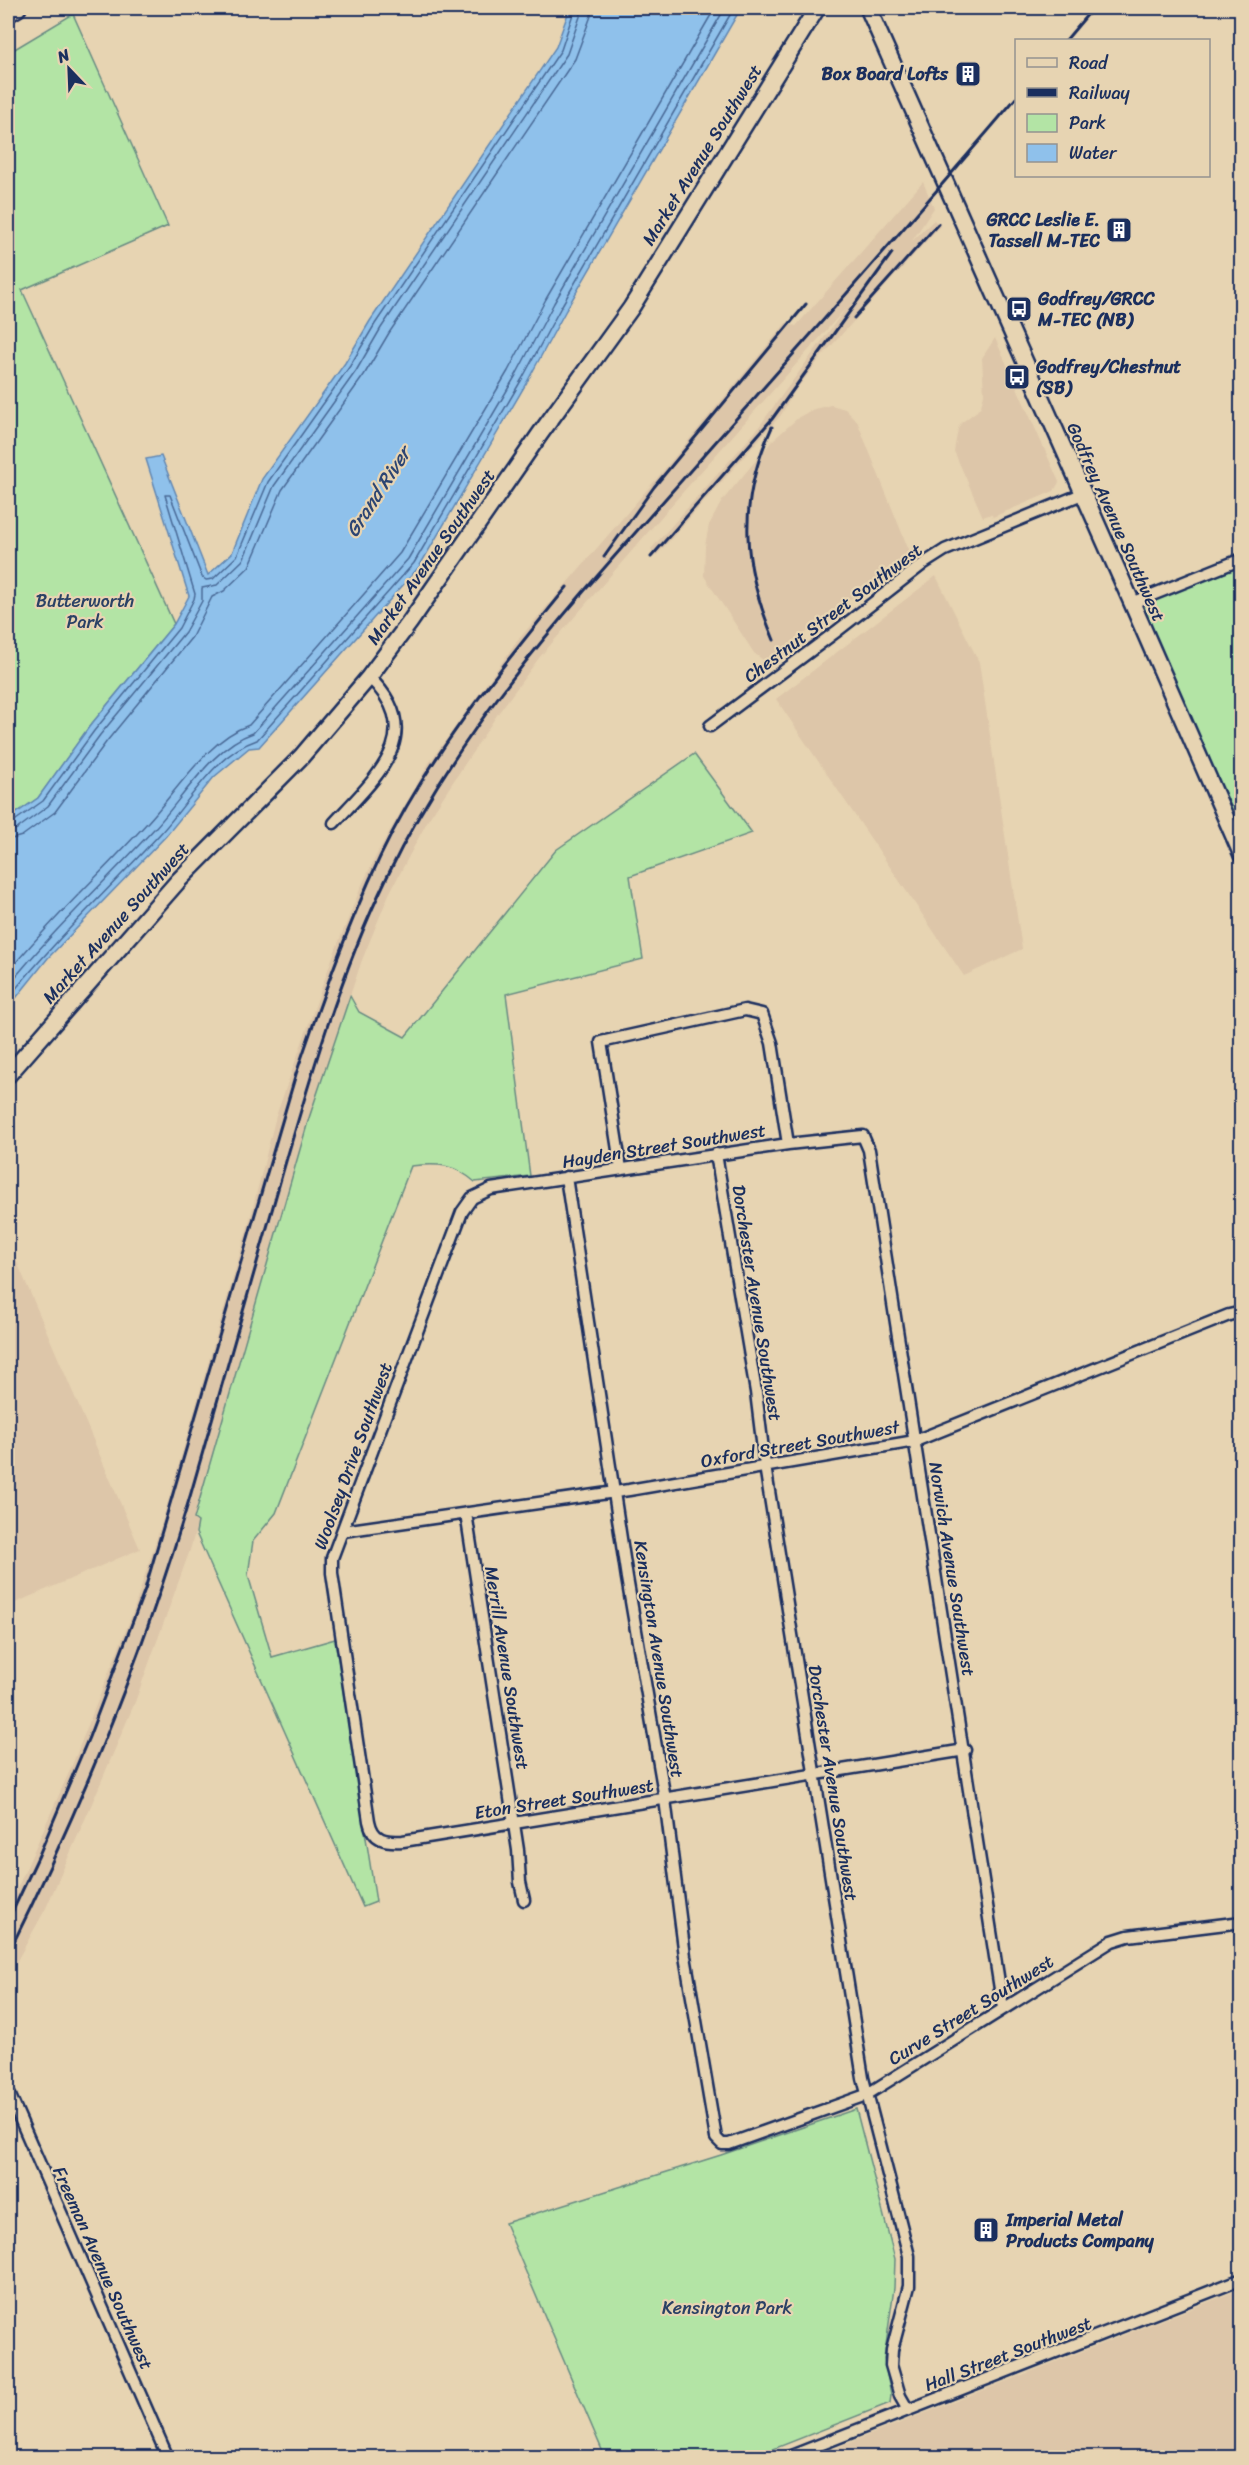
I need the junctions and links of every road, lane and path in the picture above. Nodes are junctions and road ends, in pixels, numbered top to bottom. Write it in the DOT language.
graph roads {
  1 [pos="18,8"];
  2 [pos="816,8"];
  3 [pos="868,8"];
  4 [pos="8,15"];
  5 [pos="1082,494"];
  6 [pos="1242,559"];
  7 [pos="1132,603"];
  8 [pos="369,677"];
  9 [pos="710,726"];
  10 [pos="334,823"];
  11 [pos="1242,855"];
  12 [pos="8,1075"];
  13 [pos="863,1136"];
  14 [pos="788,1144"];
  15 [pos="716,1154"];
  16 [pos="621,1169"];
  17 [pos="566,1178"];
  18 [pos="472,1198"];
  19 [pos="1242,1312"];
  20 [pos="915,1441"];
  21 [pos="765,1466"];
  22 [pos="616,1492"];
  23 [pos="466,1513"];
  24 [pos="343,1531"];
  25 [pos="965,1750"];
  26 [pos="815,1774"];
  27 [pos="665,1799"];
  28 [pos="514,1824"];
  29 [pos="381,1840"];
  30 [pos="524,1900"];
  31 [pos="1242,1922"];
  32 [pos="1003,2008"];
  33 [pos="8,2091"];
  34 [pos="866,2096"];
  35 [pos="722,2144"];
  36 [pos="1242,2279"];
  37 [pos="908,2410"];
  38 [pos="168,2457"];
  39 [pos="786,2457"];
  1 -- 4 [label="main road"];
  2 -- 8 [label="main road, Market Avenue Southwest"];
  3 -- 5 [label="main road, Godfrey Avenue Southwest"];
  5 -- 7 [label="main road, Godfrey Avenue Southwest"];
  5 -- 9 [label="street, Chestnut Street Southwest"];
  6 -- 7 [label="street"];
  7 -- 11 [label="main road, Godfrey Avenue Southwest"];
  8 -- 10 [label="street"];
  8 -- 12 [label="main road, Market Avenue Southwest"];
  13 -- 14 [label="street, Hayden Street Southwest"];
  13 -- 20 [label="street, Norwich Avenue Southwest"];
  14 -- 15 [label="street, Hayden Street Southwest"];
  14 -- 16 [label="street"];
  15 -- 16 [label="street, Hayden Street Southwest"];
  15 -- 21 [label="street, Dorchester Avenue Southwest"];
  16 -- 17 [label="street, Hayden Street Southwest"];
  17 -- 18 [label="street, Hayden Street Southwest"];
  17 -- 22 [label="street, Kensington Avenue Southwest"];
  18 -- 24 [label="street, Woolsey Drive Southwest"];
  19 -- 20 [label="street, Oxford Street Southwest"];
  20 -- 21 [label="street, Oxford Street Southwest"];
  20 -- 25 [label="street, Norwich Avenue Southwest"];
  21 -- 22 [label="street, Oxford Street Southwest"];
  21 -- 26 [label="street, Dorchester Avenue Southwest"];
  22 -- 23 [label="street, Oxford Street Southwest"];
  22 -- 27 [label="street, Kensington Avenue Southwest"];
  23 -- 24 [label="street, Oxford Street Southwest"];
  23 -- 28 [label="street, Merrill Avenue Southwest"];
  24 -- 29 [label="street, Woolsey Drive Southwest"];
  25 -- 26 [label="street, Eton Street Southwest"];
  25 -- 32 [label="street, Norwich Avenue Southwest"];
  26 -- 27 [label="street, Eton Street Southwest"];
  26 -- 34 [label="street, Dorchester Avenue Southwest"];
  27 -- 28 [label="street, Eton Street Southwest"];
  27 -- 35 [label="street, Kensington Avenue Southwest"];
  28 -- 29 [label="street, Eton Street Southwest"];
  28 -- 30 [label="street, Merrill Avenue Southwest"];
  31 -- 32 [label="street, Curve Street Southwest"];
  32 -- 34 [label="street, Curve Street Southwest"];
  33 -- 38 [label="street, Freeman Avenue Southwest"];
  34 -- 35 [label="street, Curve Street Southwest"];
  34 -- 37 [label="street, Dorchester Avenue Southwest"];
  36 -- 37 [label="street, Hall Street Southwest"];
  37 -- 39 [label="street, Hall Street Southwest"];
}
